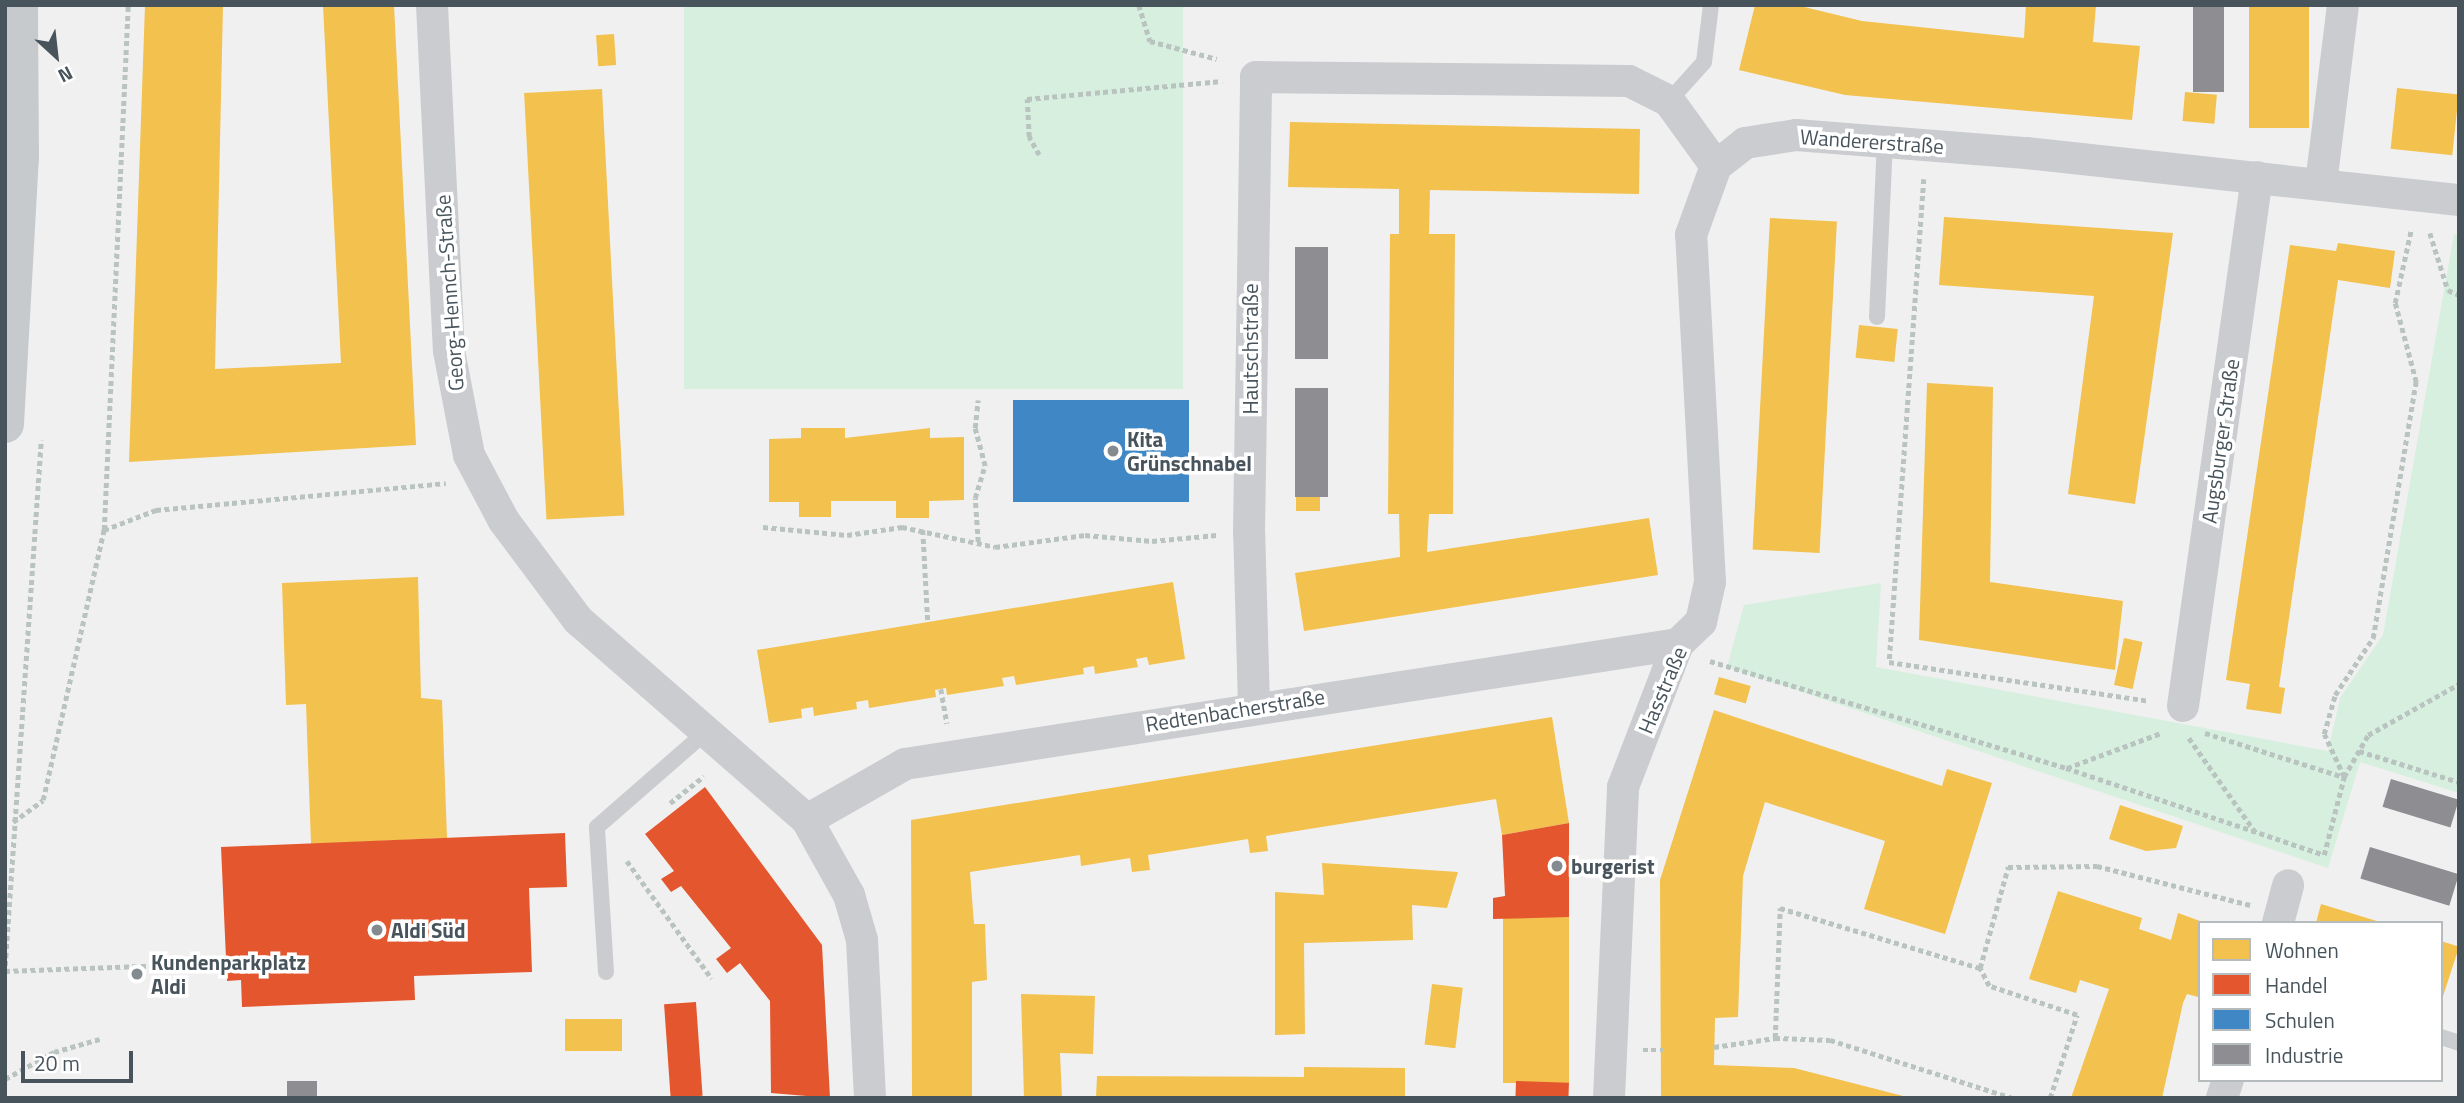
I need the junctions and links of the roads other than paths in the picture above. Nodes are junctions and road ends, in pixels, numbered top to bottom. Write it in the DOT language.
graph roads {
  1 [pos="19,5"];
  2 [pos="432,5"];
  3 [pos="1712,5"];
  4 [pos="2343,5"];
  5 [pos="1669,102"];
  6 [pos="1885,141"];
  7 [pos="1716,166"];
  8 [pos="2257,177"];
  9 [pos="2321,184"];
  10 [pos="2459,200"];
  11 [pos="1877,317"];
  12 [pos="23,428"];
  13 [pos="1678,645"];
  14 [pos="1254,706"];
  15 [pos="2182,715"];
  16 [pos="707,731"];
  17 [pos="807,820"];
  18 [pos="606,972"];
  19 [pos="870,1098"];
  20 [pos="1609,1098"];
  1 -- 12 [label="main road"];
  2 -- 16 [label="street, Georg-Hennch-Straße"];
  3 -- 5 [label="lane"];
  4 -- 9 [label="street"];
  5 -- 7 [label="street"];
  5 -- 14 [label="street, Hautschstraße"];
  6 -- 7 [label="street, Wandererstraße"];
  6 -- 8 [label="street, Wandererstraße"];
  6 -- 11 [label="lane"];
  7 -- 13 [label="street, Hasstraße"];
  8 -- 9 [label="street, Wandererstraße"];
  8 -- 15 [label="street, Augsburger Straße"];
  9 -- 10 [label="street, Wandererstraße"];
  13 -- 14 [label="street, Redtenbacherstraße"];
  13 -- 20 [label="street, Hasstraße"];
  14 -- 17 [label="street, Redtenbacherstraße"];
  16 -- 17 [label="street, Georg-Hennch-Straße"];
  16 -- 18 [label="lane"];
  17 -- 19 [label="street, Georg-Hennch-Straße"];
}
